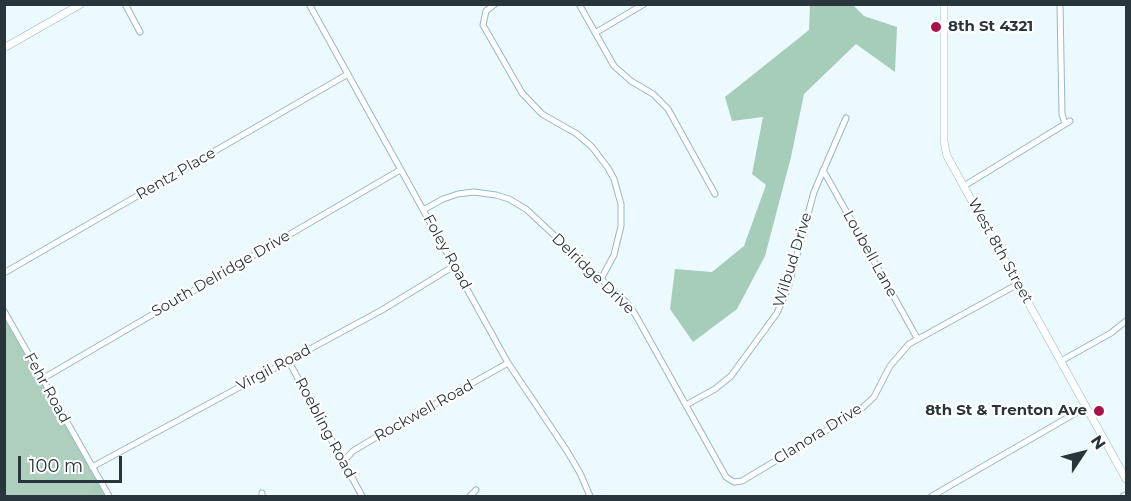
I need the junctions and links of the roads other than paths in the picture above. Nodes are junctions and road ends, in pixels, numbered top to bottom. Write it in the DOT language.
graph roads {
  1 [pos="81,4"];
  2 [pos="125,4"];
  3 [pos="309,4"];
  4 [pos="495,4"];
  5 [pos="579,4"];
  6 [pos="644,4"];
  7 [pos="944,4"];
  8 [pos="1060,4"];
  9 [pos="140,32"];
  10 [pos="594,33"];
  11 [pos="4,48"];
  12 [pos="348,74"];
  13 [pos="846,118"];
  14 [pos="400,170"];
  15 [pos="823,170"];
  16 [pos="964,186"];
  17 [pos="715,194"];
  18 [pos="423,210"];
  19 [pos="454,266"];
  20 [pos="4,273"];
  21 [pos="601,279"];
  22 [pos="1018,284"];
  23 [pos="4,311"];
  24 [pos="1126,321"];
  25 [pos="917,338"];
  26 [pos="288,360"];
  27 [pos="1061,361"];
  28 [pos="508,363"];
  29 [pos="42,379"];
  30 [pos="686,405"];
  31 [pos="1086,407"];
  32 [pos="343,462"];
  33 [pos="92,467"];
  34 [pos="724,473"];
  35 [pos="1126,479"];
  36 [pos="476,490"];
  37 [pos="109,496"];
  38 [pos="362,496"];
  39 [pos="470,496"];
  40 [pos="590,496"];
  41 [pos="932,496"];
  1 -- 11 [label="street"];
  2 -- 9 [label="street"];
  3 -- 12 [label="street, Foley Road"];
  4 -- 21 [label="street"];
  5 -- 10 [label="street"];
  6 -- 10 [label="street"];
  7 -- 16 [label="street, West 8th Street"];
  8 -- 16 [label="street"];
  10 -- 17 [label="street"];
  12 -- 14 [label="street, Foley Road"];
  12 -- 20 [label="street, Rentz Place"];
  13 -- 15 [label="street, Wilbud Drive"];
  14 -- 18 [label="street, Foley Road"];
  14 -- 29 [label="street, South Delridge Drive"];
  15 -- 25 [label="street, Loubell Lane"];
  15 -- 30 [label="street, Wilbud Drive"];
  16 -- 22 [label="street, West 8th Street"];
  18 -- 19 [label="street, Foley Road"];
  18 -- 21 [label="street, Delridge Drive"];
  19 -- 26 [label="street, Virgil Road"];
  19 -- 28 [label="street, Foley Road"];
  21 -- 30 [label="street, Delridge Drive"];
  22 -- 25 [label="street, Clanora Drive"];
  22 -- 27 [label="street, West 8th Street"];
  23 -- 29 [label="street, Fehr Road"];
  24 -- 27 [label="street"];
  25 -- 34 [label="street, Clanora Drive"];
  26 -- 32 [label="street, Roebling Road"];
  26 -- 33 [label="street, Virgil Road"];
  27 -- 31 [label="street, West 8th Street"];
  28 -- 32 [label="street, Rockwell Road"];
  28 -- 40 [label="street, Foley Road"];
  29 -- 33 [label="street, Fehr Road"];
  30 -- 34 [label="street, Delridge Drive"];
  31 -- 35 [label="street, West 8th Street"];
  31 -- 41 [label="street"];
  32 -- 38 [label="street, Roebling Road"];
  33 -- 37 [label="street, Fehr Road"];
  36 -- 39 [label="street"];
}
